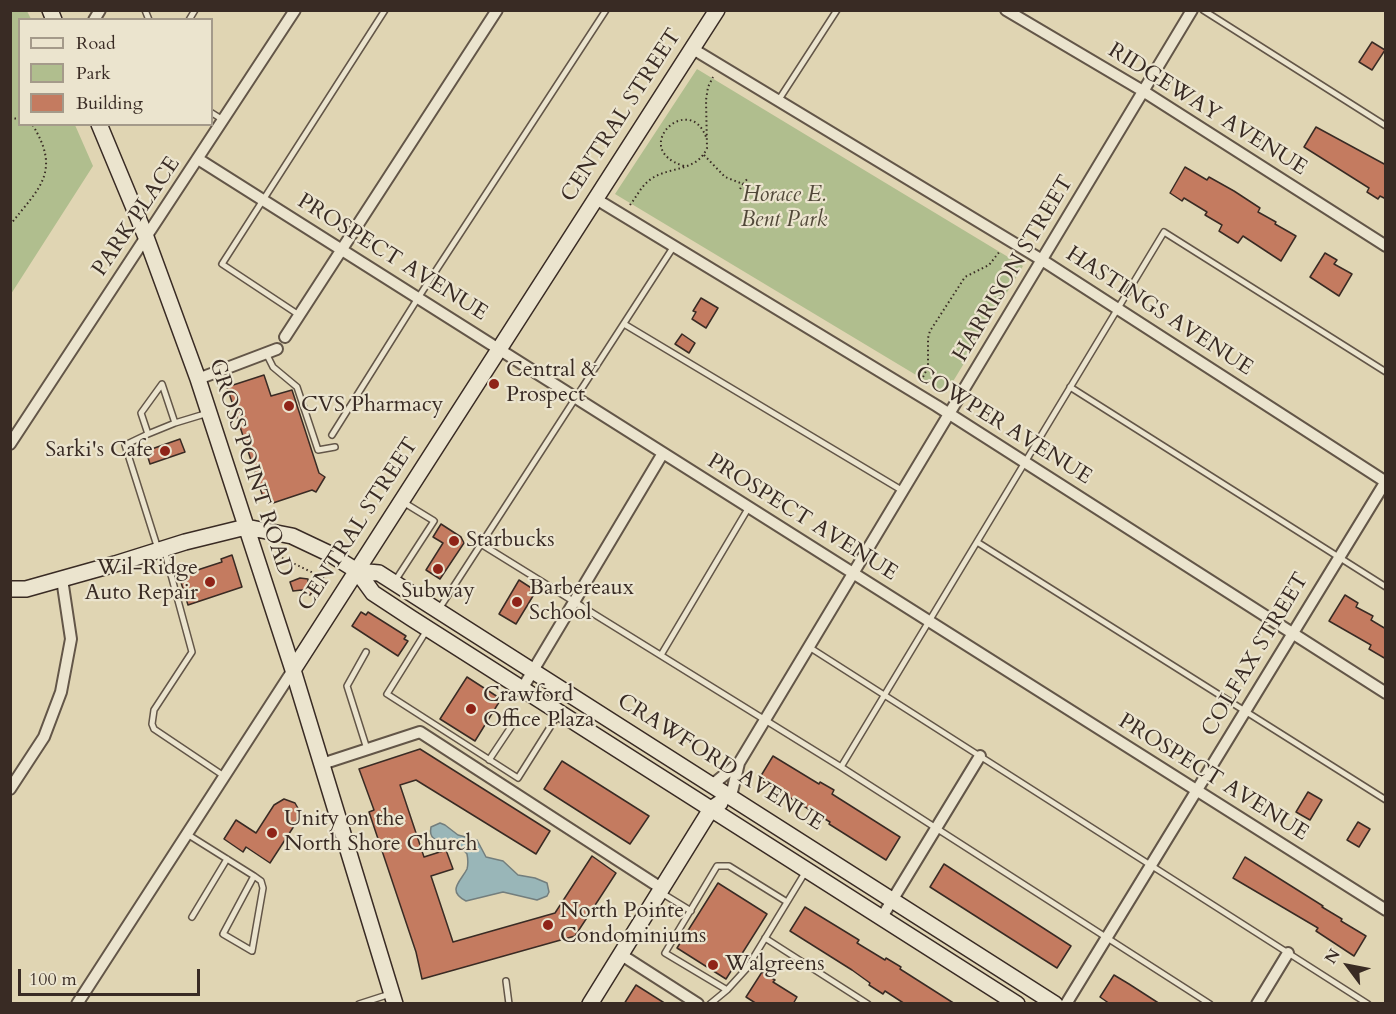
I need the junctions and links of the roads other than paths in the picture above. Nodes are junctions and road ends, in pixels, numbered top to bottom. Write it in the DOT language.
graph roads {
  1 [pos="295,10"];
  2 [pos="385,10"];
  3 [pos="497,10"];
  4 [pos="606,10"];
  5 [pos="717,10"];
  6 [pos="837,10"];
  7 [pos="1006,10"];
  8 [pos="1192,10"];
  9 [pos="1203,10"];
  10 [pos="693,49"];
  11 [pos="1143,92"];
  12 [pos="778,101"];
  13 [pos="213,114"];
  14 [pos="223,120"];
  15 [pos="100,126"];
  16 [pos="1386,126"];
  17 [pos="198,159"];
  18 [pos="262,199"];
  19 [pos="596,199"];
  20 [pos="146,237"];
  21 [pos="674,246"];
  22 [pos="1386,246"];
  23 [pos="341,249"];
  24 [pos="1042,260"];
  25 [pos="418,298"];
  26 [pos="1118,309"];
  27 [pos="299,315"];
  28 [pos="624,324"];
  29 [pos="285,337"];
  30 [pos="498,349"];
  31 [pos="272,351"];
  32 [pos="1386,372"];
  33 [pos="198,379"];
  34 [pos="1070,387"];
  35 [pos="576,398"];
  36 [pos="209,412"];
  37 [pos="949,414"];
  38 [pos="175,423"];
  39 [pos="148,434"];
  40 [pos="332,435"];
  41 [pos="10,444"];
  42 [pos="335,447"];
  43 [pos="663,453"];
  44 [pos="1025,462"];
  45 [pos="1385,481"];
  46 [pos="903,491"];
  47 [pos="402,501"];
  48 [pos="749,507"];
  49 [pos="246,527"];
  50 [pos="977,542"];
  51 [pos="481,544"];
  52 [pos="161,550"];
  53 [pos="1339,557"];
  54 [pos="357,571"];
  55 [pos="853,573"];
  56 [pos="62,579"];
  57 [pos="394,582"];
  58 [pos="1386,587"];
  59 [pos="10,589"];
  60 [pos="574,601"];
  61 [pos="438,610"];
  62 [pos="929,621"];
  63 [pos="428,629"];
  64 [pos="1292,634"];
  65 [pos="808,647"];
  66 [pos="366,652"];
  67 [pos="661,655"];
  68 [pos="293,670"];
  69 [pos="532,671"];
  70 [pos="522,689"];
  71 [pos="1386,693"];
  72 [pos="885,695"];
  73 [pos="1245,711"];
  74 [pos="559,713"];
  75 [pos="517,718"];
  76 [pos="765,720"];
  77 [pos="367,749"];
  78 [pos="980,756"];
  79 [pos="489,760"];
  80 [pos="739,763"];
  81 [pos="322,764"];
  82 [pos="841,767"];
  83 [pos="225,776"];
  84 [pos="12,785"];
  85 [pos="712,785"];
  86 [pos="1196,790"];
  87 [pos="731,796"];
  88 [pos="1386,800"];
  89 [pos="711,808"];
  90 [pos="936,829"];
  91 [pos="187,834"];
  92 [pos="227,859"];
  93 [pos="1150,866"];
  94 [pos="807,870"];
  95 [pos="254,876"];
  96 [pos="660,890"];
  97 [pos="892,899"];
  98 [pos="787,902"];
  99 [pos="1386,910"];
  100 [pos="691,911"];
  101 [pos="192,916"];
  102 [pos="882,917"];
  103 [pos="1107,937"];
  104 [pos="765,938"];
  105 [pos="1288,953"];
  106 [pos="620,954"];
  107 [pos="506,981"];
  108 [pos="1028,987"];
  109 [pos="727,990"];
  110 [pos="394,998"];
  111 [pos="695,1003"];
  112 [pos="77,1004"];
  113 [pos="359,1004"];
  114 [pos="509,1004"];
  115 [pos="590,1004"];
  116 [pos="711,1004"];
  117 [pos="868,1004"];
  118 [pos="1017,1004"];
  119 [pos="1054,1004"];
  120 [pos="1066,1004"];
  121 [pos="1210,1004"];
  122 [pos="1257,1004"];
  123 [pos="1368,1004"];
  1 -- 14 [label="street, PARK PLACE"];
  2 -- 18 [label="lane"];
  3 -- 23 [label="street"];
  4 -- 25 [label="lane"];
  5 -- 10 [label="main road, CENTRAL STREET"];
  6 -- 12 [label="lane"];
  7 -- 11 [label="street, RIDGEWAY AVENUE"];
  8 -- 11 [label="street, HARRISON STREET"];
  9 -- 16 [label="lane"];
  10 -- 12 [label="street, HASTINGS AVENUE"];
  10 -- 19 [label="main road, CENTRAL STREET"];
  11 -- 22 [label="street, RIDGEWAY AVENUE"];
  11 -- 24 [label="street, HARRISON STREET"];
  12 -- 24 [label="street, HASTINGS AVENUE"];
  13 -- 14 [label="lane"];
  14 -- 17 [label="street, PARK PLACE"];
  15 -- 20 [label="main road, GROSS POINT ROAD"];
  17 -- 18 [label="street, PROSPECT AVENUE"];
  17 -- 20 [label="street, PARK PLACE"];
  18 -- 23 [label="street, PROSPECT AVENUE"];
  18 -- 27 [label="lane"];
  19 -- 21 [label="street, COWPER AVENUE"];
  19 -- 30 [label="main road, CENTRAL STREET"];
  20 -- 33 [label="main road, GROSS POINT ROAD"];
  20 -- 41 [label="street, PARK PLACE"];
  21 -- 28 [label="lane"];
  21 -- 37 [label="street, COWPER AVENUE"];
  23 -- 25 [label="street, PROSPECT AVENUE"];
  23 -- 27 [label="street"];
  24 -- 26 [label="street, HASTINGS AVENUE"];
  24 -- 37 [label="street, HARRISON STREET"];
  25 -- 30 [label="street, PROSPECT AVENUE"];
  25 -- 40 [label="lane"];
  26 -- 32 [label="lane"];
  26 -- 34 [label="lane"];
  26 -- 45 [label="street, HASTINGS AVENUE"];
  27 -- 29 [label="street"];
  28 -- 35 [label="lane"];
  28 -- 46 [label="lane"];
  30 -- 35 [label="street, PROSPECT AVENUE"];
  30 -- 47 [label="main road, CENTRAL STREET"];
  31 -- 33 [label="street"];
  31 -- 42 [label="lane"];
  33 -- 36 [label="main road, GROSS POINT ROAD"];
  34 -- 44 [label="lane"];
  34 -- 53 [label="lane"];
  35 -- 43 [label="street, PROSPECT AVENUE"];
  35 -- 51 [label="lane"];
  36 -- 38 [label="lane"];
  36 -- 49 [label="main road, GROSS POINT ROAD"];
  37 -- 44 [label="street, COWPER AVENUE"];
  37 -- 46 [label="street, HARRISON STREET"];
  38 -- 39 [label="lane"];
  38 -- 39 [label="lane"];
  39 -- 52 [label="lane"];
  43 -- 48 [label="street, PROSPECT AVENUE"];
  43 -- 60 [label="street"];
  44 -- 50 [label="lane"];
  44 -- 64 [label="street, COWPER AVENUE"];
  45 -- 53 [label="street, COLFAX STREET"];
  46 -- 55 [label="street, HARRISON STREET"];
  47 -- 54 [label="main road, CENTRAL STREET"];
  47 -- 57 [label="lane"];
  48 -- 55 [label="street, PROSPECT AVENUE"];
  48 -- 67 [label="lane"];
  49 -- 52 [label="main road, CRAWFORD AVENUE"];
  49 -- 54 [label="main road, CRAWFORD AVENUE"];
  49 -- 68 [label="main road, GROSS POINT ROAD"];
  50 -- 62 [label="lane"];
  50 -- 73 [label="lane"];
  51 -- 60 [label="lane"];
  51 -- 61 [label="lane"];
  52 -- 56 [label="main road, CRAWFORD AVENUE"];
  52 -- 83 [label="lane"];
  53 -- 58 [label="lane"];
  53 -- 64 [label="street, COLFAX STREET"];
  54 -- 57 [label="main road, CRAWFORD AVENUE"];
  54 -- 63 [label="main road, CRAWFORD AVENUE"];
  54 -- 68 [label="main road, CENTRAL STREET"];
  55 -- 62 [label="street, PROSPECT AVENUE"];
  55 -- 65 [label="street, HARRISON STREET"];
  56 -- 59 [label="main road, CRAWFORD AVENUE"];
  56 -- 84 [label="street"];
  57 -- 61 [label="main road, CRAWFORD AVENUE"];
  60 -- 67 [label="lane"];
  60 -- 69 [label="street"];
  61 -- 69 [label="main road, CRAWFORD AVENUE"];
  62 -- 72 [label="lane"];
  62 -- 86 [label="street, PROSPECT AVENUE"];
  63 -- 70 [label="main road, CRAWFORD AVENUE"];
  63 -- 79 [label="lane"];
  64 -- 71 [label="street, COWPER AVENUE"];
  64 -- 73 [label="street, COLFAX STREET"];
  65 -- 72 [label="lane"];
  65 -- 76 [label="street, HARRISON STREET"];
  66 -- 77 [label="lane"];
  67 -- 76 [label="lane"];
  68 -- 81 [label="main road, GROSS POINT ROAD"];
  68 -- 83 [label="street, CENTRAL STREET"];
  69 -- 70 [label="street"];
  69 -- 85 [label="main road, CRAWFORD AVENUE"];
  70 -- 74 [label="main road, CRAWFORD AVENUE"];
  72 -- 78 [label="lane"];
  72 -- 82 [label="lane"];
  73 -- 86 [label="street, COLFAX STREET"];
  73 -- 88 [label="lane"];
  74 -- 79 [label="lane"];
  74 -- 89 [label="main road, CRAWFORD AVENUE"];
  75 -- 79 [label="lane"];
  76 -- 80 [label="street, HARRISON STREET"];
  76 -- 82 [label="lane"];
  77 -- 81 [label="street"];
  77 -- 96 [label="street"];
  78 -- 90 [label="street"];
  78 -- 93 [label="lane"];
  80 -- 85 [label="street, HARRISON STREET"];
  80 -- 87 [label="street, HARRISON STREET"];
  81 -- 110 [label="main road, GROSS POINT ROAD"];
  82 -- 90 [label="lane"];
  83 -- 91 [label="street, CENTRAL STREET"];
  85 -- 87 [label="main road, CRAWFORD AVENUE"];
  85 -- 89 [label="main road"];
  86 -- 93 [label="street, COLFAX STREET"];
  86 -- 99 [label="street, PROSPECT AVENUE"];
  87 -- 89 [label="main road"];
  87 -- 97 [label="main road, CRAWFORD AVENUE"];
  89 -- 94 [label="main road, CRAWFORD AVENUE"];
  89 -- 96 [label="main road"];
  90 -- 97 [label="street"];
  90 -- 103 [label="lane"];
  91 -- 92 [label="lane"];
  91 -- 112 [label="street, CENTRAL STREET"];
  92 -- 95 [label="lane"];
  92 -- 101 [label="lane"];
  93 -- 103 [label="street, COLFAX STREET"];
  93 -- 105 [label="lane"];
  94 -- 98 [label="lane"];
  94 -- 102 [label="main road, CRAWFORD AVENUE"];
  95 -- 95 [label="lane"];
  96 -- 100 [label="lane"];
  96 -- 106 [label="main road"];
  97 -- 102 [label="street"];
  97 -- 108 [label="main road, CRAWFORD AVENUE"];
  98 -- 100 [label="lane"];
  98 -- 104 [label="lane"];
  100 -- 109 [label="lane"];
  102 -- 118 [label="main road, CRAWFORD AVENUE"];
  103 -- 120 [label="street, COLFAX STREET"];
  103 -- 121 [label="lane"];
  104 -- 109 [label="lane"];
  104 -- 117 [label="lane"];
  105 -- 122 [label="street"];
  105 -- 123 [label="lane"];
  106 -- 111 [label="street"];
  106 -- 115 [label="main road"];
  107 -- 114 [label="lane"];
  108 -- 118 [label="street"];
  108 -- 119 [label="main road, CRAWFORD AVENUE"];
  109 -- 116 [label="lane"];
  110 -- 113 [label="lane"];
}
